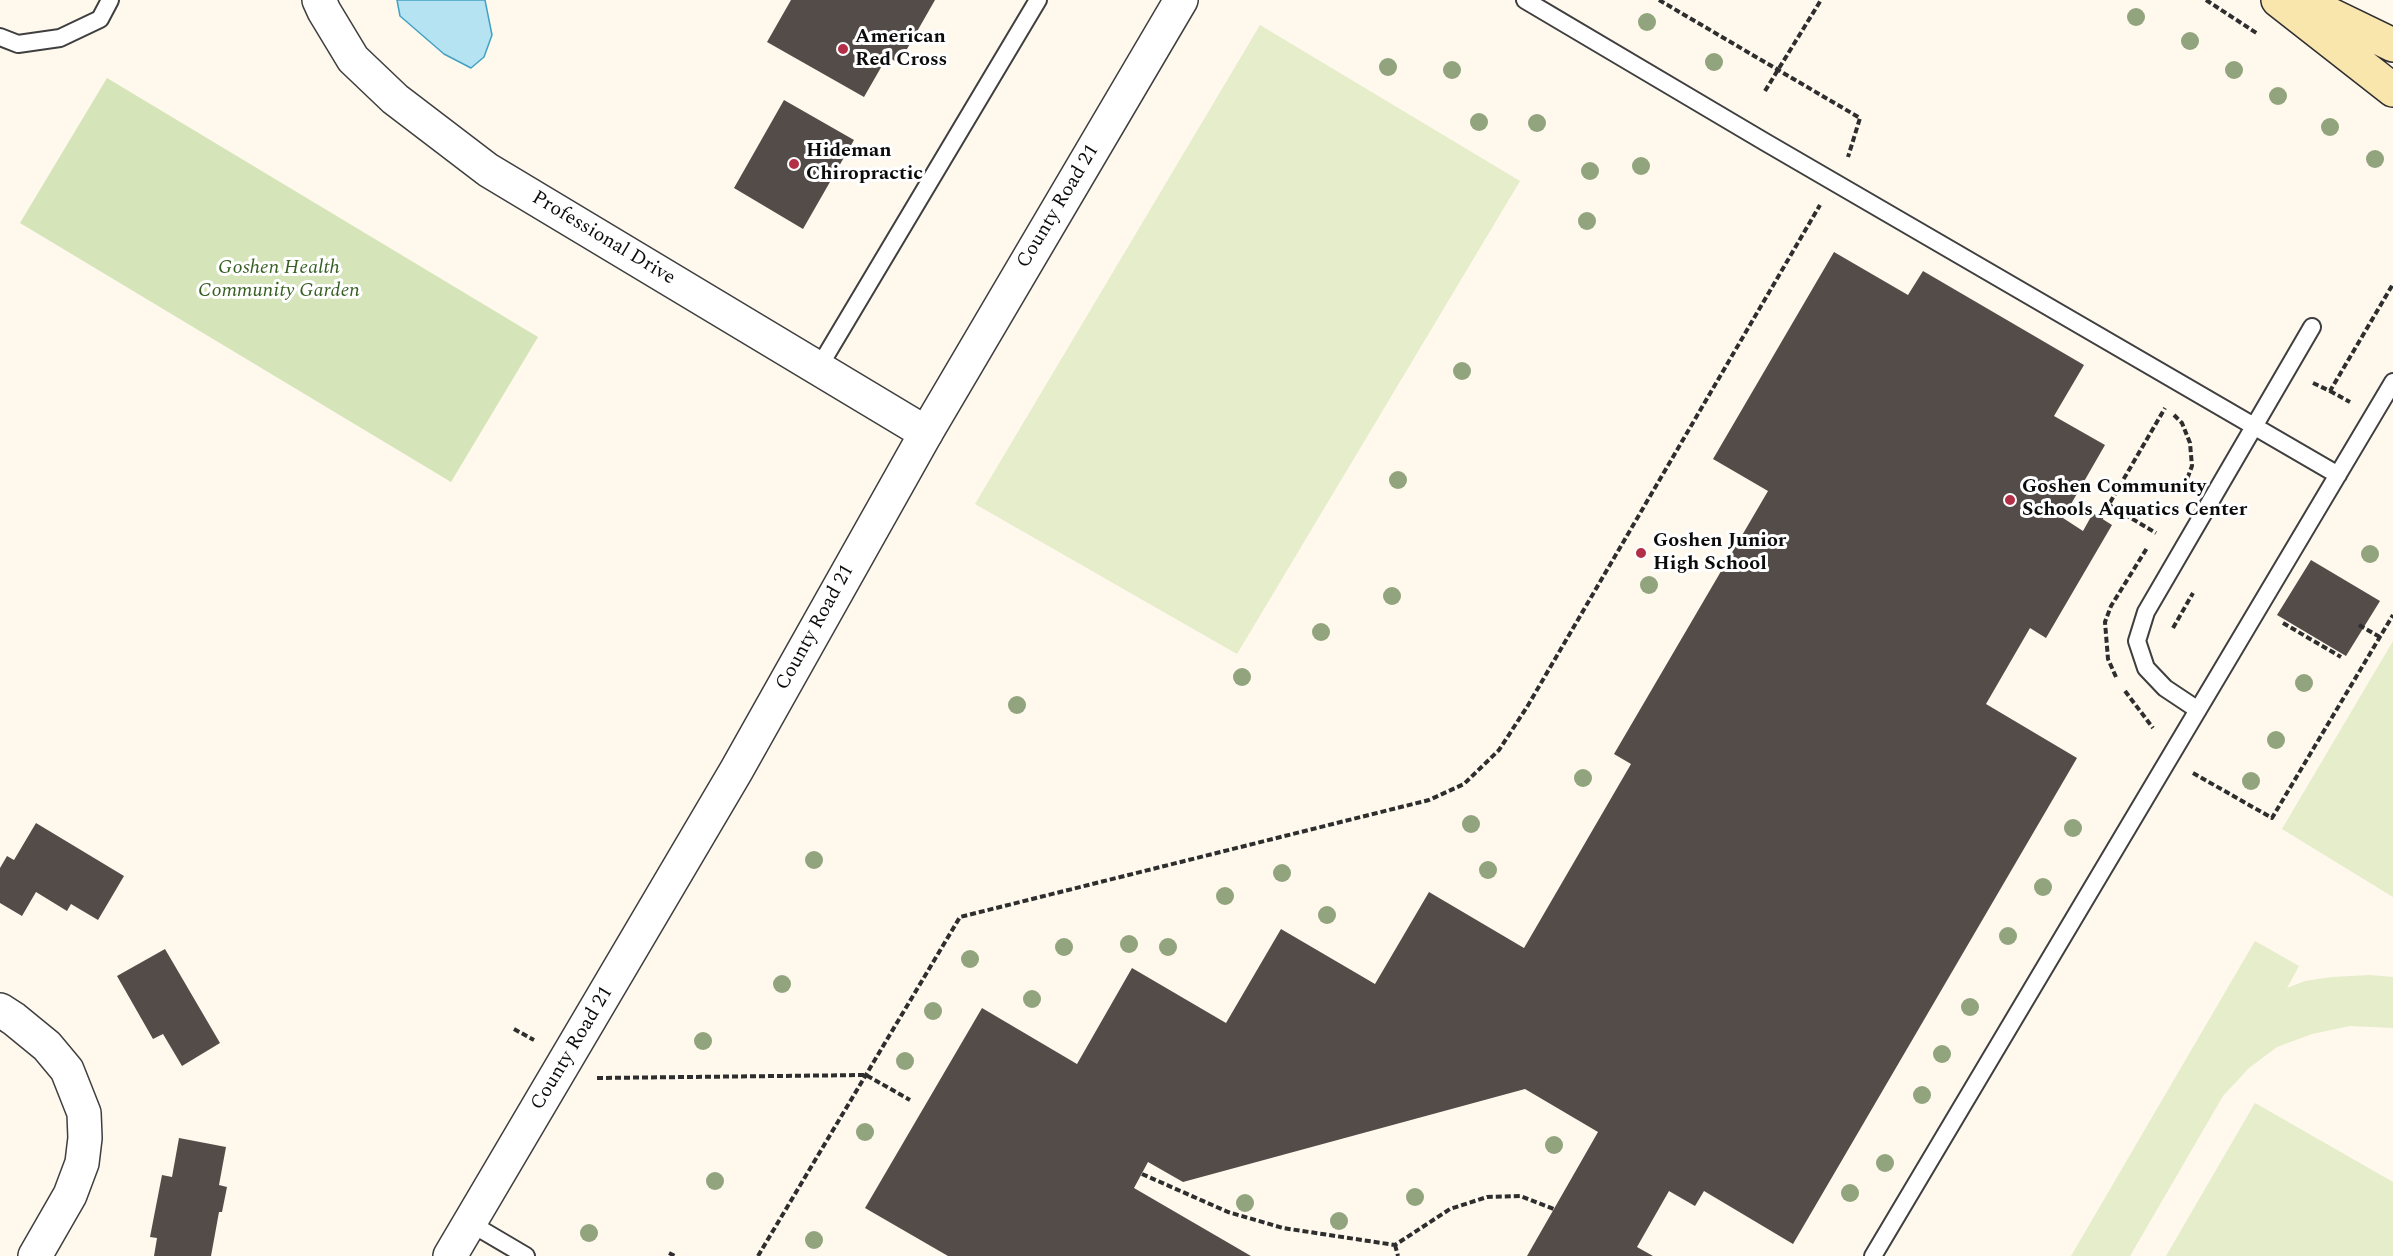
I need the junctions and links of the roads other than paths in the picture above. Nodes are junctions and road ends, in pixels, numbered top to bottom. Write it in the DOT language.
graph roads {
  1 [pos="111,0"];
  2 [pos="319,0"];
  3 [pos="1038,0"];
  4 [pos="1181,0"];
  5 [pos="1525,0"];
  6 [pos="2278,0"];
  7 [pos="2300,0"];
  8 [pos="0,37"];
  9 [pos="2393,45"];
  10 [pos="2393,90"];
  11 [pos="2312,327"];
  12 [pos="819,367"];
  13 [pos="2393,382"];
  14 [pos="2254,426"];
  15 [pos="926,433"];
  16 [pos="2338,475"];
  17 [pos="2198,710"];
  18 [pos="0,1010"];
  19 [pos="470,1223"];
  20 [pos="35,1256"];
  21 [pos="450,1256"];
  22 [pos="526,1256"];
  23 [pos="1873,1256"];
  1 -- 8 [label="lane"];
  2 -- 12 [label="street, Professional Drive"];
  3 -- 12 [label="lane"];
  4 -- 15 [label="street, County Road 21"];
  5 -- 14 [label="lane"];
  6 -- 10 [label="main road"];
  7 -- 9 [label="main road"];
  11 -- 14 [label="lane"];
  12 -- 15 [label="street, Professional Drive"];
  13 -- 16 [label="lane"];
  14 -- 16 [label="lane"];
  14 -- 17 [label="lane"];
  15 -- 19 [label="street, County Road 21"];
  16 -- 17 [label="lane"];
  17 -- 23 [label="lane"];
  18 -- 20 [label="street"];
  19 -- 21 [label="street, County Road 21"];
  19 -- 22 [label="lane"];
}
